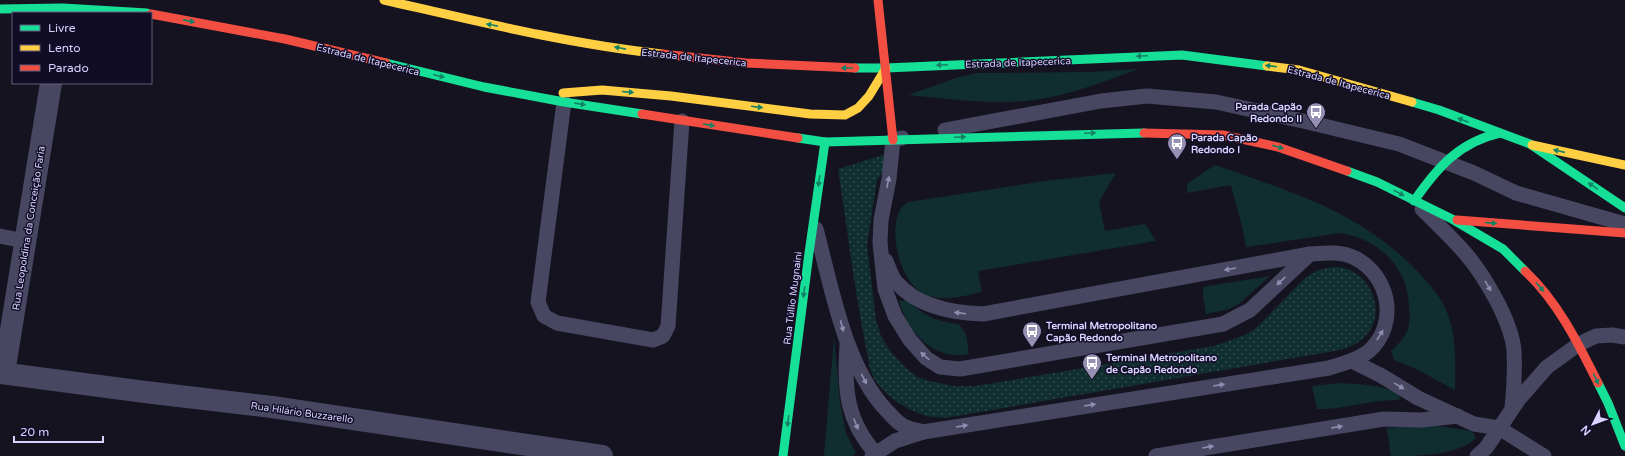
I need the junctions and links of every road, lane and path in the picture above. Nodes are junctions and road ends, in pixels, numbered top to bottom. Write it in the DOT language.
graph roads {
  1 [pos="384,0"];
  2 [pos="878,0"];
  3 [pos="0,9"];
  4 [pos="63,10"];
  5 [pos="119,12"];
  6 [pos="152,14"];
  7 [pos="886,68"];
  8 [pos="51,84"];
  9 [pos="533,96"];
  10 [pos="564,102"];
  11 [pos="682,120"];
  12 [pos="1500,133"];
  13 [pos="893,140"];
  14 [pos="825,142"];
  15 [pos="1530,144"];
  16 [pos="1445,162"];
  17 [pos="1625,165"];
  18 [pos="1414,201"];
  19 [pos="1625,208"];
  20 [pos="1452,220"];
  21 [pos="814,221"];
  22 [pos="1625,224"];
  23 [pos="1625,233"];
  24 [pos="0,236"];
  25 [pos="26,241"];
  26 [pos="880,243"];
  27 [pos="1310,254"];
  28 [pos="1625,336"];
  29 [pos="847,344"];
  30 [pos="1579,344"];
  31 [pos="1352,361"];
  32 [pos="2,373"];
  33 [pos="1512,408"];
  34 [pos="1458,416"];
  35 [pos="1499,428"];
  36 [pos="923,432"];
  37 [pos="1625,446"];
  38 [pos="875,455"];
  39 [pos="602,456"];
  40 [pos="783,456"];
  41 [pos="1156,456"];
  42 [pos="1477,456"];
  43 [pos="1544,456"];
  7 -- 1 [label="main road, Estrada de Itapecerica, one-way"];
  2 -- 7 [label="main road"];
  3 -- 4 [label="main road"];
  4 -- 5 [label="main road"];
  6 -- 9 [label="main road, Estrada de Itapecerica, one-way"];
  9 -- 7 [label="main road, one-way"];
  12 -- 7 [label="main road, Estrada de Itapecerica, one-way"];
  7 -- 13 [label="main road"];
  8 -- 25 [label="street, Rua Leopoldina da Conceição Faria"];
  9 -- 10 [label="main road, Estrada de Itapecerica"];
  10 -- 11 [label="main road, Estrada de Itapecerica, one-way"];
  10 -- 11 [label="lane"];
  11 -- 14 [label="main road, Estrada de Itapecerica, one-way"];
  12 -- 15 [label="main road, Estrada de Itapecerica"];
  12 -- 16 [label="main road"];
  13 -- 14 [label="main road, Estrada de Itapecerica"];
  13 -- 16 [label="lane, Estrada de Itapecerica"];
  13 -- 18 [label="main road, Estrada de Itapecerica, one-way"];
  26 -- 13 [label="lane, one-way"];
  14 -- 21 [label="main road, Rua Túllio Mugnaini, one-way"];
  17 -- 15 [label="main road, one-way"];
  19 -- 15 [label="main road, Estrada de Itapecerica, one-way"];
  16 -- 18 [label="main road"];
  16 -- 22 [label="lane, Estrada de Itapecerica"];
  18 -- 20 [label="main road, Estrada de Itapecerica"];
  18 -- 33 [label="lane, one-way"];
  20 -- 23 [label="main road, one-way"];
  20 -- 30 [label="main road, Estrada de Itapecerica, one-way"];
  21 -- 29 [label="lane, one-way"];
  21 -- 40 [label="main road, Rua Túllio Mugnaini, one-way"];
  24 -- 25 [label="lane"];
  25 -- 32 [label="street, Rua Leopoldina da Conceição Faria"];
  27 -- 26 [label="lane, one-way"];
  27 -- 26 [label="lane, one-way"];
  31 -- 27 [label="lane, one-way"];
  28 -- 30 [label="lane"];
  29 -- 36 [label="lane, one-way"];
  29 -- 38 [label="lane, one-way"];
  30 -- 33 [label="lane"];
  30 -- 37 [label="main road, Estrada de Itapecerica, one-way"];
  31 -- 34 [label="lane, one-way"];
  36 -- 31 [label="lane, one-way"];
  32 -- 39 [label="street, Rua Hilário Buzzarello"];
  33 -- 35 [label="lane"];
  34 -- 35 [label="lane"];
  41 -- 34 [label="lane, one-way"];
  35 -- 42 [label="lane"];
  35 -- 43 [label="lane"];
  36 -- 38 [label="lane"];
}
